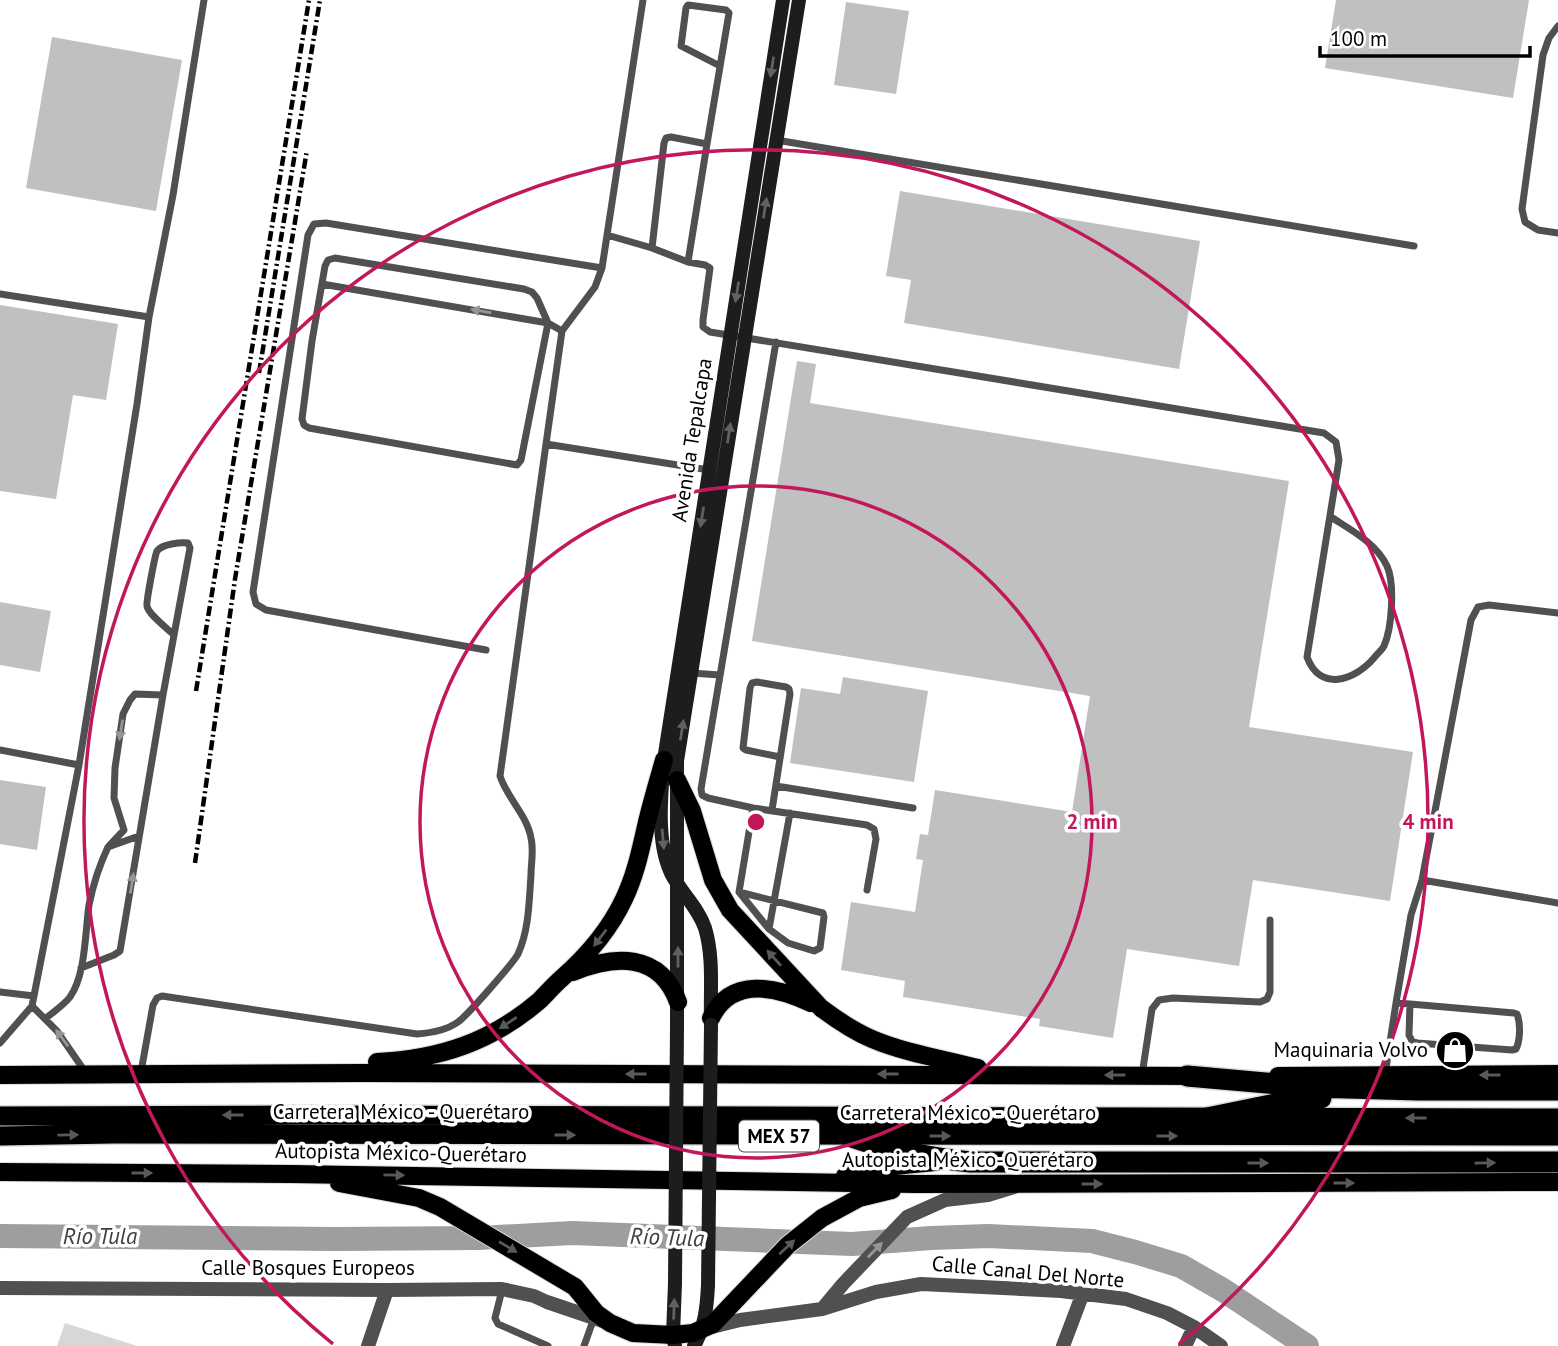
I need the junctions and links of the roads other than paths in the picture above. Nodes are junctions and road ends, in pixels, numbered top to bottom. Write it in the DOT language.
graph roads {
  1 [pos="204,0"];
  2 [pos="643,0"];
  3 [pos="783,0"];
  4 [pos="799,0"];
  5 [pos="1558,26"];
  6 [pos="720,66"];
  7 [pos="768,139"];
  8 [pos="708,145"];
  9 [pos="1558,233"];
  10 [pos="607,235"];
  11 [pos="1414,246"];
  12 [pos="652,248"];
  13 [pos="688,262"];
  14 [pos="602,268"];
  15 [pos="322,284"];
  16 [pos="0,294"];
  17 [pos="149,317"];
  18 [pos="548,323"];
  19 [pos="562,331"];
  20 [pos="737,336"];
  21 [pos="776,342"];
  22 [pos="546,444"];
  23 [pos="709,470"];
  24 [pos="1331,517"];
  25 [pos="1558,613"];
  26 [pos="174,635"];
  27 [pos="486,650"];
  28 [pos="691,673"];
  29 [pos="720,675"];
  30 [pos="163,695"];
  31 [pos="0,750"];
  32 [pos="780,757"];
  33 [pos="664,760"];
  34 [pos="79,765"];
  35 [pos="677,780"];
  36 [pos="776,786"];
  37 [pos="753,808"];
  38 [pos="914,808"];
  39 [pos="772,810"];
  40 [pos="790,813"];
  41 [pos="139,836"];
  42 [pos="107,847"];
  43 [pos="1422,880"];
  44 [pos="678,885"];
  45 [pos="867,890"];
  46 [pos="739,892"];
  47 [pos="774,901"];
  48 [pos="1558,903"];
  49 [pos="1270,920"];
  50 [pos="769,929"];
  51 [pos="81,968"];
  52 [pos="561,979"];
  53 [pos="0,992"];
  54 [pos="33,996"];
  55 [pos="678,1002"];
  56 [pos="1396,1003"];
  57 [pos="1410,1004"];
  58 [pos="32,1006"];
  59 [pos="821,1008"];
  60 [pos="45,1019"];
  61 [pos="711,1021"];
  62 [pos="0,1044"];
  63 [pos="276,1073"];
  64 [pos="88,1074"];
  65 [pos="141,1074"];
  66 [pos="1004,1074"];
  67 [pos="1558,1074"];
  68 [pos="0,1075"];
  69 [pos="1142,1075"];
  70 [pos="1385,1075"];
  71 [pos="1187,1076"];
  72 [pos="1418,1090"];
  73 [pos="1558,1090"];
  74 [pos="0,1116"];
  75 [pos="1207,1118"];
  76 [pos="1558,1118"];
  77 [pos="0,1136"];
  78 [pos="849,1136"];
  79 [pos="1558,1136"];
  80 [pos="963,1161"];
  81 [pos="1558,1162"];
  82 [pos="0,1172"];
  83 [pos="291,1174"];
  84 [pos="817,1182"];
  85 [pos="1558,1182"];
  86 [pos="916,1184"];
  87 [pos="1023,1184"];
  88 [pos="0,1288"];
  89 [pos="502,1289"];
  90 [pos="387,1290"];
  91 [pos="1083,1293"];
  92 [pos="822,1309"];
  93 [pos="602,1321"];
  94 [pos="1194,1327"];
  95 [pos="698,1338"];
  96 [pos="638,1339"];
  97 [pos="674,1340"];
  98 [pos="368,1346"];
  99 [pos="548,1346"];
  100 [pos="584,1346"];
  101 [pos="1063,1346"];
  102 [pos="1185,1346"];
  103 [pos="1221,1346"];
  1 -- 17 [label="lane"];
  2 -- 10 [label="lane"];
  3 -- 7 [label="main road, Avenida Tepalcapa, one-way"];
  4 -- 7 [label="main road, Avenida Tepalcapa"];
  5 -- 9 [label="lane"];
  6 -- 6 [label="lane"];
  6 -- 8 [label="lane"];
  7 -- 11 [label="lane"];
  7 -- 20 [label="main road, Avenida Tepalcapa"];
  8 -- 12 [label="lane"];
  8 -- 13 [label="lane"];
  10 -- 12 [label="lane"];
  10 -- 14 [label="lane"];
  12 -- 13 [label="lane"];
  13 -- 20 [label="lane"];
  14 -- 19 [label="lane"];
  14 -- 27 [label="lane"];
  18 -- 15 [label="lane, one-way"];
  15 -- 18 [label="lane"];
  15 -- 18 [label="lane"];
  16 -- 17 [label="lane"];
  17 -- 34 [label="lane"];
  18 -- 19 [label="lane"];
  19 -- 22 [label="lane"];
  20 -- 21 [label="lane"];
  20 -- 23 [label="main road, Avenida Tepalcapa"];
  28 -- 20 [label="main road, Avenida Tepalcapa, one-way"];
  21 -- 24 [label="lane"];
  21 -- 29 [label="lane"];
  22 -- 23 [label="lane"];
  22 -- 65 [label="lane"];
  23 -- 33 [label="main road, Avenida Tepalcapa, one-way"];
  24 -- 24 [label="lane"];
  25 -- 43 [label="lane"];
  26 -- 26 [label="lane"];
  26 -- 30 [label="lane"];
  28 -- 29 [label="lane"];
  35 -- 28 [label="main road, Avenida Tepalcapa, one-way"];
  29 -- 37 [label="lane"];
  30 -- 41 [label="lane"];
  30 -- 42 [label="lane, one-way"];
  31 -- 34 [label="lane"];
  32 -- 32 [label="lane"];
  32 -- 36 [label="lane"];
  33 -- 44 [label="main road, Avenida Tepalcapa, one-way"];
  33 -- 52 [label="main road, one-way"];
  34 -- 54 [label="lane"];
  35 -- 44 [label="main road, Avenida Tepalcapa"];
  59 -- 35 [label="main road, one-way"];
  36 -- 38 [label="lane"];
  36 -- 39 [label="lane"];
  37 -- 39 [label="lane"];
  37 -- 46 [label="lane"];
  39 -- 40 [label="lane"];
  40 -- 45 [label="lane"];
  40 -- 47 [label="lane"];
  41 -- 42 [label="lane"];
  51 -- 41 [label="lane, one-way"];
  42 -- 51 [label="lane"];
  43 -- 48 [label="lane"];
  43 -- 56 [label="lane"];
  55 -- 44 [label="main road, Avenida Tepalcapa, one-way"];
  44 -- 61 [label="main road, Avenida Tepalcapa"];
  46 -- 47 [label="lane"];
  46 -- 50 [label="lane"];
  47 -- 50 [label="lane"];
  47 -- 50 [label="lane"];
  49 -- 69 [label="lane"];
  51 -- 60 [label="lane"];
  52 -- 55 [label="main road"];
  52 -- 63 [label="main road, one-way"];
  53 -- 54 [label="lane"];
  54 -- 58 [label="lane"];
  97 -- 55 [label="main road, Avenida Tepalcapa, one-way, bridge"];
  56 -- 57 [label="lane"];
  56 -- 70 [label="lane"];
  57 -- 57 [label="lane"];
  58 -- 60 [label="lane"];
  58 -- 62 [label="lane"];
  59 -- 61 [label="main road"];
  59 -- 66 [label="main road"];
  64 -- 60 [label="lane, one-way"];
  61 -- 95 [label="main road, Avenida Tepalcapa, bridge"];
  63 -- 65 [label="main road"];
  66 -- 63 [label="main road, one-way"];
  64 -- 65 [label="main road"];
  64 -- 68 [label="main road"];
  69 -- 66 [label="main road, one-way"];
  67 -- 70 [label="main road, one-way"];
  69 -- 71 [label="main road"];
  70 -- 71 [label="main road"];
  71 -- 72 [label="highway"];
  72 -- 73 [label="highway"];
  72 -- 75 [label="highway"];
  75 -- 74 [label="highway, Carretera México - Querétaro / MEX 57, one-way"];
  76 -- 75 [label="highway, Carretera México - Querétaro / MEX 57, one-way"];
  77 -- 78 [label="highway, Carretera México - Querétaro / MEX 57, one-way"];
  78 -- 79 [label="highway, Carretera México - Querétaro / MEX 57, one-way"];
  78 -- 80 [label="highway"];
  80 -- 81 [label="highway, one-way"];
  80 -- 84 [label="main road"];
  82 -- 83 [label="main road, Autopista México-Querétaro, one-way"];
  83 -- 84 [label="main road, Autopista México-Querétaro, one-way"];
  83 -- 93 [label="main road, one-way"];
  84 -- 86 [label="main road, Autopista México-Querétaro"];
  87 -- 85 [label="main road, Autopista México-Querétaro, one-way"];
  86 -- 87 [label="main road, Autopista México-Querétaro"];
  95 -- 86 [label="main road, one-way"];
  92 -- 87 [label="street, one-way"];
  88 -- 90 [label="street, Calle Bosques Europeos"];
  89 -- 90 [label="street, Calle Bosques Europeos"];
  89 -- 93 [label="street, Calle Bosques Europeos"];
  89 -- 99 [label="lane"];
  90 -- 98 [label="street"];
  91 -- 92 [label="street, Calle Canal Del Norte"];
  91 -- 94 [label="street, Calle Canal Del Norte"];
  91 -- 101 [label="street"];
  92 -- 95 [label="street, Calle Canal Del Norte"];
  93 -- 96 [label="main road"];
  93 -- 100 [label="lane"];
  94 -- 102 [label="street"];
  94 -- 103 [label="street, Calle Canal Del Norte"];
  95 -- 97 [label="main road"];
  96 -- 97 [label="main road"];
}
